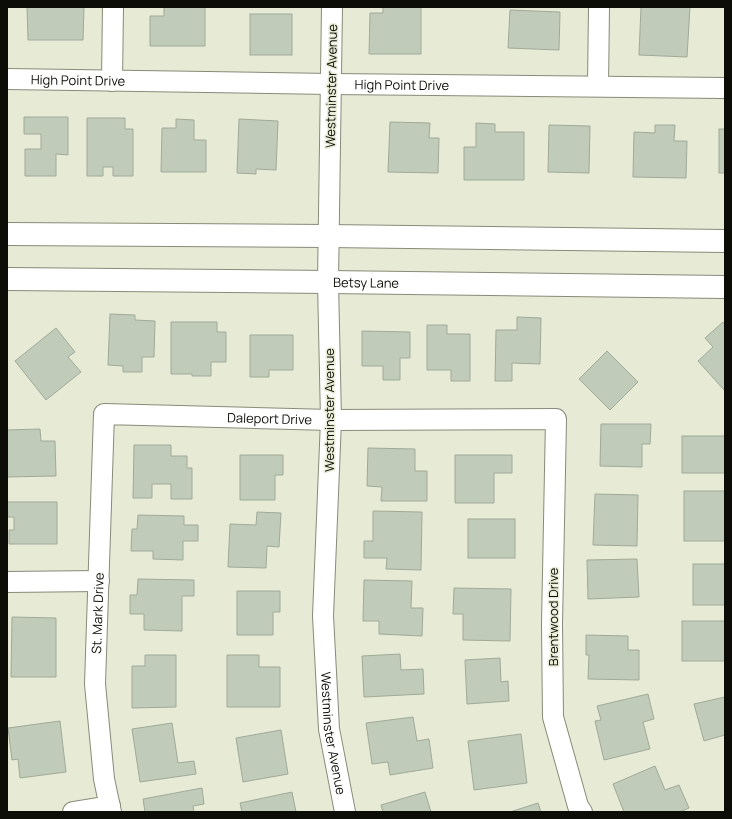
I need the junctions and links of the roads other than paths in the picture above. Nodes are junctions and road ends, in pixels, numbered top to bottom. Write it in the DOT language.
graph roads {
  1 [pos="113,7"];
  2 [pos="332,7"];
  3 [pos="599,7"];
  4 [pos="7,79"];
  5 [pos="112,81"];
  6 [pos="330,84"];
  7 [pos="598,86"];
  8 [pos="725,88"];
  9 [pos="7,234"];
  10 [pos="328,236"];
  11 [pos="725,241"];
  12 [pos="7,279"];
  13 [pos="328,282"];
  14 [pos="725,287"];
  15 [pos="104,414"];
  16 [pos="556,419"];
  17 [pos="331,420"];
  18 [pos="98,581"];
  19 [pos="7,582"];
  20 [pos="110,809"];
  21 [pos="74,812"];
  22 [pos="345,812"];
  23 [pos="582,812"];
  1 -- 5 [label="street"];
  2 -- 6 [label="street, Westminster Avenue"];
  3 -- 7 [label="street"];
  4 -- 5 [label="street, High Point Drive"];
  5 -- 6 [label="street, High Point Drive"];
  6 -- 7 [label="street, High Point Drive"];
  6 -- 10 [label="street, Westminster Avenue"];
  7 -- 8 [label="street, High Point Drive"];
  9 -- 10 [label="main road"];
  10 -- 11 [label="main road"];
  10 -- 13 [label="street, Westminster Avenue"];
  12 -- 13 [label="main road, Betsy Lane"];
  13 -- 14 [label="main road, Betsy Lane"];
  13 -- 17 [label="street, Westminster Avenue"];
  15 -- 17 [label="street, Daleport Drive"];
  15 -- 18 [label="street, St. Mark Drive"];
  16 -- 17 [label="street, Daleport Drive"];
  16 -- 23 [label="street, Brentwood Drive"];
  17 -- 22 [label="street, Westminster Avenue"];
  18 -- 19 [label="street"];
  18 -- 20 [label="street, St. Mark Drive"];
  20 -- 21 [label="street"];
}
